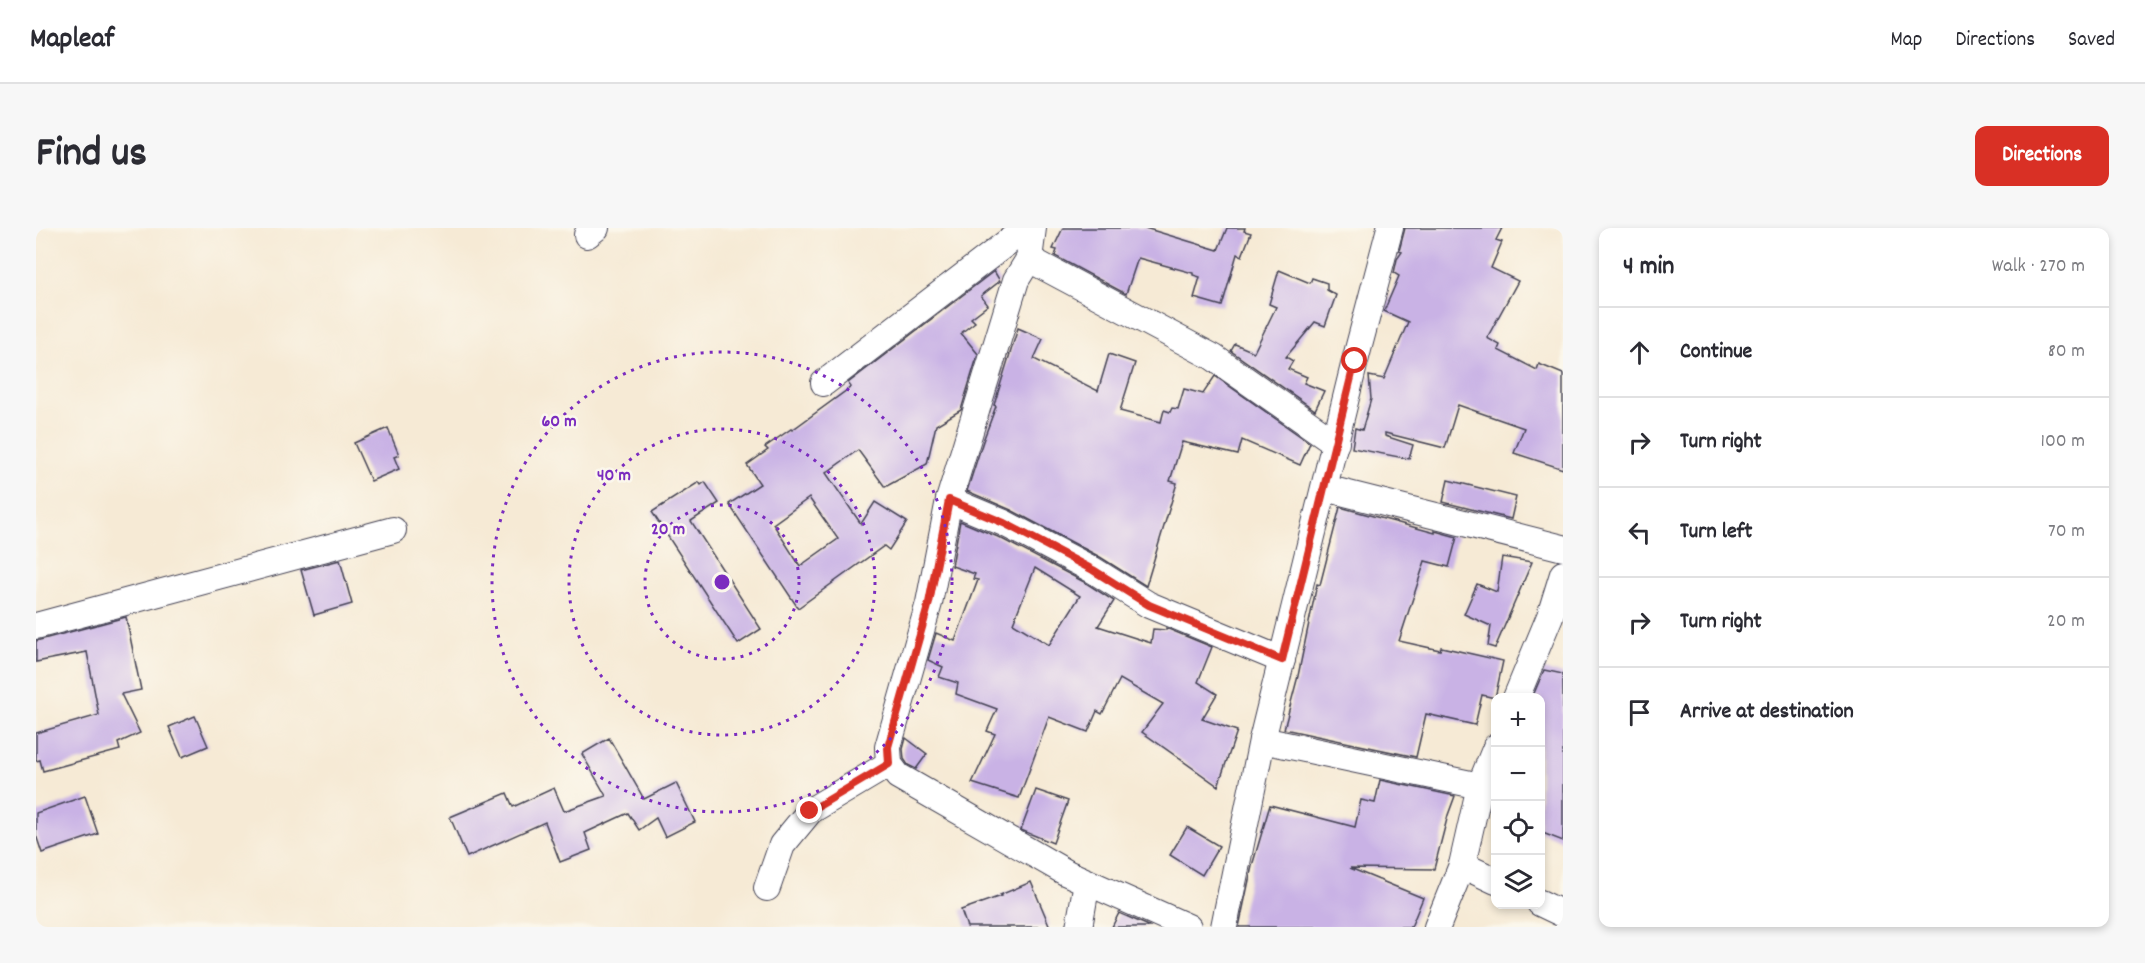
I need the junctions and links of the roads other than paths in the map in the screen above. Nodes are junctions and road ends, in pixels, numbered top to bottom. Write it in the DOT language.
graph roads {
  1 [pos="1026,228"];
  2 [pos="1033,228"];
  3 [pos="1390,228"];
  4 [pos="1029,259"];
  5 [pos="824,383"];
  6 [pos="1336,443"];
  7 [pos="1325,488"];
  8 [pos="949,500"];
  9 [pos="393,530"];
  10 [pos="1563,548"];
  11 [pos="1563,574"];
  12 [pos="36,626"];
  13 [pos="1282,660"];
  14 [pos="1518,693"];
  15 [pos="1262,740"];
  16 [pos="1491,759"];
  17 [pos="889,764"];
  18 [pos="1480,786"];
  19 [pos="1462,865"];
  20 [pos="1491,879"];
  21 [pos="1087,882"];
  22 [pos="767,888"];
  23 [pos="1545,905"];
  24 [pos="1563,914"];
  25 [pos="1079,927"];
  26 [pos="1188,927"];
  27 [pos="1224,927"];
  28 [pos="1437,927"];
  1 -- 5 [label="street"];
  2 -- 4 [label="street"];
  3 -- 6 [label="street"];
  4 -- 6 [label="street"];
  4 -- 8 [label="street"];
  6 -- 7 [label="street"];
  7 -- 10 [label="street"];
  7 -- 13 [label="street"];
  8 -- 13 [label="street"];
  8 -- 17 [label="street"];
  9 -- 12 [label="street"];
  11 -- 14 [label="street"];
  13 -- 15 [label="street"];
  15 -- 18 [label="street"];
  15 -- 27 [label="street"];
  16 -- 18 [label="street"];
  17 -- 21 [label="street"];
  17 -- 22 [label="street"];
  18 -- 19 [label="street"];
  19 -- 20 [label="street"];
  19 -- 28 [label="street"];
  21 -- 25 [label="street"];
  21 -- 26 [label="street"];
  23 -- 24 [label="street"];
}
